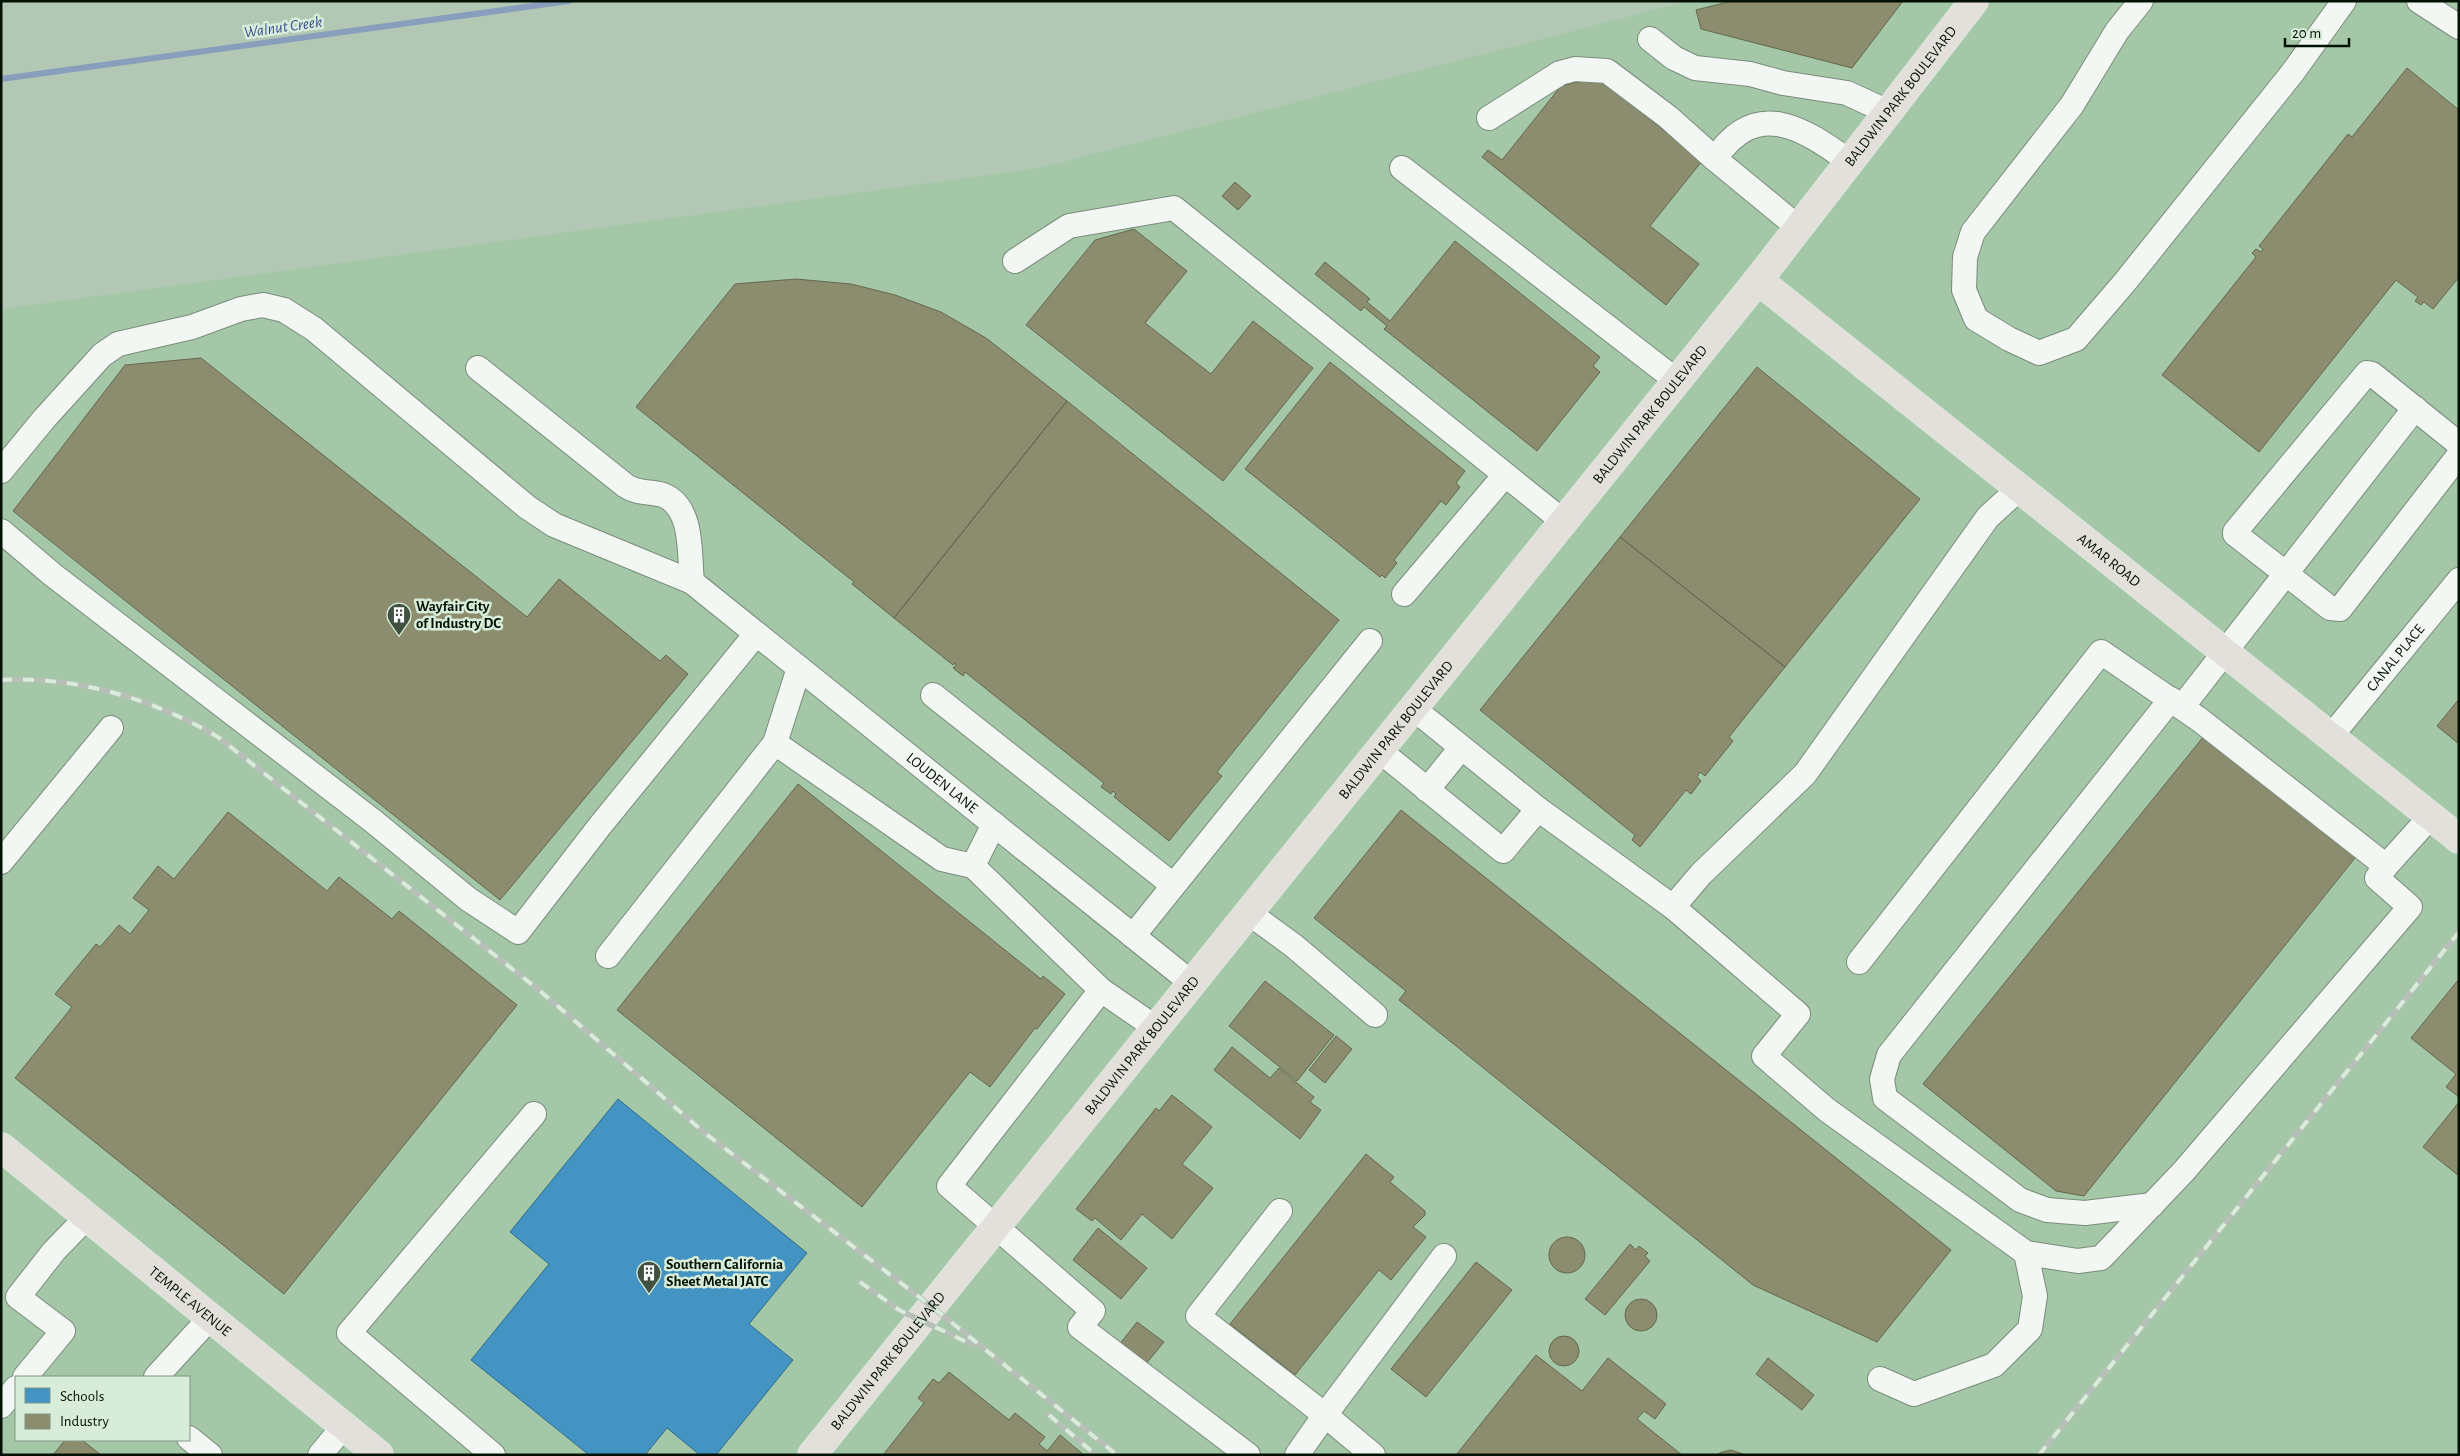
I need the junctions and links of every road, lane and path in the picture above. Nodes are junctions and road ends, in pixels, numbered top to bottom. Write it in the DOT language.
graph roads {
  1 [pos="1974,1"];
  2 [pos="2141,1"];
  3 [pos="2344,1"];
  4 [pos="2418,1"];
  5 [pos="2459,27"];
  6 [pos="1650,39"];
  7 [pos="1888,112"];
  8 [pos="1489,118"];
  9 [pos="1715,159"];
  10 [pos="1850,162"];
  11 [pos="1402,168"];
  12 [pos="1799,228"];
  13 [pos="1016,261"];
  14 [pos="1758,280"];
  15 [pos="478,368"];
  16 [pos="1677,381"];
  17 [pos="2414,408"];
  18 [pos="2459,444"];
  19 [pos="2459,455"];
  20 [pos="1,472"];
  21 [pos="1505,475"];
  22 [pos="2020,488"];
  23 [pos="1564,522"];
  24 [pos="1,531"];
  25 [pos="2286,574"];
  26 [pos="2459,580"];
  27 [pos="692,582"];
  28 [pos="1404,594"];
  29 [pos="756,634"];
  30 [pos="1370,641"];
  31 [pos="2226,652"];
  32 [pos="799,668"];
  33 [pos="933,696"];
  34 [pos="2176,703"];
  35 [pos="1414,709"];
  36 [pos="111,728"];
  37 [pos="2332,735"];
  38 [pos="775,743"];
  39 [pos="1461,748"];
  40 [pos="1380,751"];
  41 [pos="1427,790"];
  42 [pos="1538,809"];
  43 [pos="2431,816"];
  44 [pos="994,824"];
  45 [pos="2459,839"];
  46 [pos="1,862"];
  47 [pos="974,866"];
  48 [pos="2386,866"];
  49 [pos="1173,885"];
  50 [pos="1673,908"];
  51 [pos="1249,913"];
  52 [pos="1133,936"];
  53 [pos="608,956"];
  54 [pos="1859,962"];
  55 [pos="1192,984"];
  56 [pos="1101,990"];
  57 [pos="1375,1014"];
  58 [pos="1156,1028"];
  59 [pos="534,1114"];
  60 [pos="1,1147"];
  61 [pos="2152,1205"];
  62 [pos="1280,1211"];
  63 [pos="88,1216"];
  64 [pos="994,1228"];
  65 [pos="2026,1252"];
  66 [pos="1444,1256"];
  67 [pos="10,1292"];
  68 [pos="210,1318"];
  69 [pos="26,1376"];
  70 [pos="157,1376"];
  71 [pos="1880,1380"];
  72 [pos="15,1389"];
  73 [pos="1,1406"];
  74 [pos="1325,1415"];
  75 [pos="344,1426"];
  76 [pos="190,1439"];
  77 [pos="210,1455"];
  78 [pos="320,1455"];
  79 [pos="379,1455"];
  80 [pos="493,1455"];
  81 [pos="812,1455"];
  82 [pos="1248,1455"];
  83 [pos="1297,1455"];
  84 [pos="1373,1455"];
  1 -- 7 [label="main road, BALDWIN PARK BOULEVARD"];
  2 -- 3 [label="street"];
  4 -- 5 [label="street"];
  6 -- 7 [label="street"];
  7 -- 10 [label="main road, BALDWIN PARK BOULEVARD"];
  8 -- 9 [label="street"];
  9 -- 10 [label="street"];
  9 -- 12 [label="street"];
  10 -- 12 [label="main road, BALDWIN PARK BOULEVARD"];
  11 -- 16 [label="street"];
  12 -- 14 [label="main road, BALDWIN PARK BOULEVARD"];
  13 -- 21 [label="street"];
  14 -- 16 [label="main road, BALDWIN PARK BOULEVARD"];
  14 -- 22 [label="main road, AMAR ROAD"];
  15 -- 27 [label="street"];
  16 -- 23 [label="main road, BALDWIN PARK BOULEVARD"];
  17 -- 18 [label="street"];
  17 -- 25 [label="street"];
  17 -- 25 [label="street"];
  19 -- 25 [label="street"];
  20 -- 27 [label="street, LOUDEN LANE"];
  21 -- 23 [label="street"];
  21 -- 28 [label="street"];
  22 -- 31 [label="main road, AMAR ROAD"];
  22 -- 50 [label="street"];
  23 -- 35 [label="main road, BALDWIN PARK BOULEVARD"];
  24 -- 29 [label="street"];
  25 -- 31 [label="street"];
  26 -- 37 [label="street, CANAL PLACE"];
  27 -- 29 [label="street, LOUDEN LANE"];
  29 -- 32 [label="street, LOUDEN LANE"];
  30 -- 49 [label="street"];
  31 -- 34 [label="street"];
  31 -- 37 [label="main road, AMAR ROAD"];
  32 -- 38 [label="street"];
  32 -- 44 [label="street, LOUDEN LANE"];
  33 -- 49 [label="street"];
  34 -- 48 [label="street"];
  34 -- 54 [label="street"];
  34 -- 61 [label="street"];
  35 -- 39 [label="street"];
  35 -- 40 [label="main road, BALDWIN PARK BOULEVARD"];
  36 -- 46 [label="street"];
  37 -- 43 [label="main road, AMAR ROAD"];
  38 -- 47 [label="street"];
  38 -- 53 [label="street"];
  39 -- 41 [label="street"];
  39 -- 42 [label="street"];
  40 -- 41 [label="street"];
  40 -- 51 [label="main road, BALDWIN PARK BOULEVARD"];
  41 -- 42 [label="street"];
  42 -- 50 [label="street"];
  43 -- 45 [label="main road, AMAR ROAD"];
  43 -- 48 [label="street"];
  44 -- 47 [label="street"];
  44 -- 52 [label="street, LOUDEN LANE"];
  47 -- 56 [label="street"];
  48 -- 61 [label="street"];
  49 -- 52 [label="street"];
  50 -- 65 [label="street"];
  51 -- 55 [label="main road, BALDWIN PARK BOULEVARD"];
  51 -- 57 [label="street"];
  52 -- 55 [label="street, LOUDEN LANE"];
  55 -- 58 [label="main road, BALDWIN PARK BOULEVARD"];
  56 -- 58 [label="street"];
  56 -- 64 [label="street"];
  58 -- 64 [label="main road, BALDWIN PARK BOULEVARD"];
  59 -- 80 [label="street"];
  60 -- 63 [label="main road, TEMPLE AVENUE"];
  61 -- 65 [label="street"];
  62 -- 74 [label="street"];
  63 -- 67 [label="street"];
  63 -- 68 [label="main road, TEMPLE AVENUE"];
  64 -- 81 [label="main road, BALDWIN PARK BOULEVARD"];
  64 -- 82 [label="street"];
  65 -- 71 [label="street"];
  66 -- 74 [label="street"];
  67 -- 69 [label="street"];
  68 -- 70 [label="street"];
  68 -- 75 [label="main road, TEMPLE AVENUE"];
  72 -- 73 [label="street"];
  74 -- 83 [label="street"];
  74 -- 84 [label="street"];
  75 -- 78 [label="street"];
  75 -- 79 [label="main road, TEMPLE AVENUE"];
  76 -- 77 [label="street"];
}
